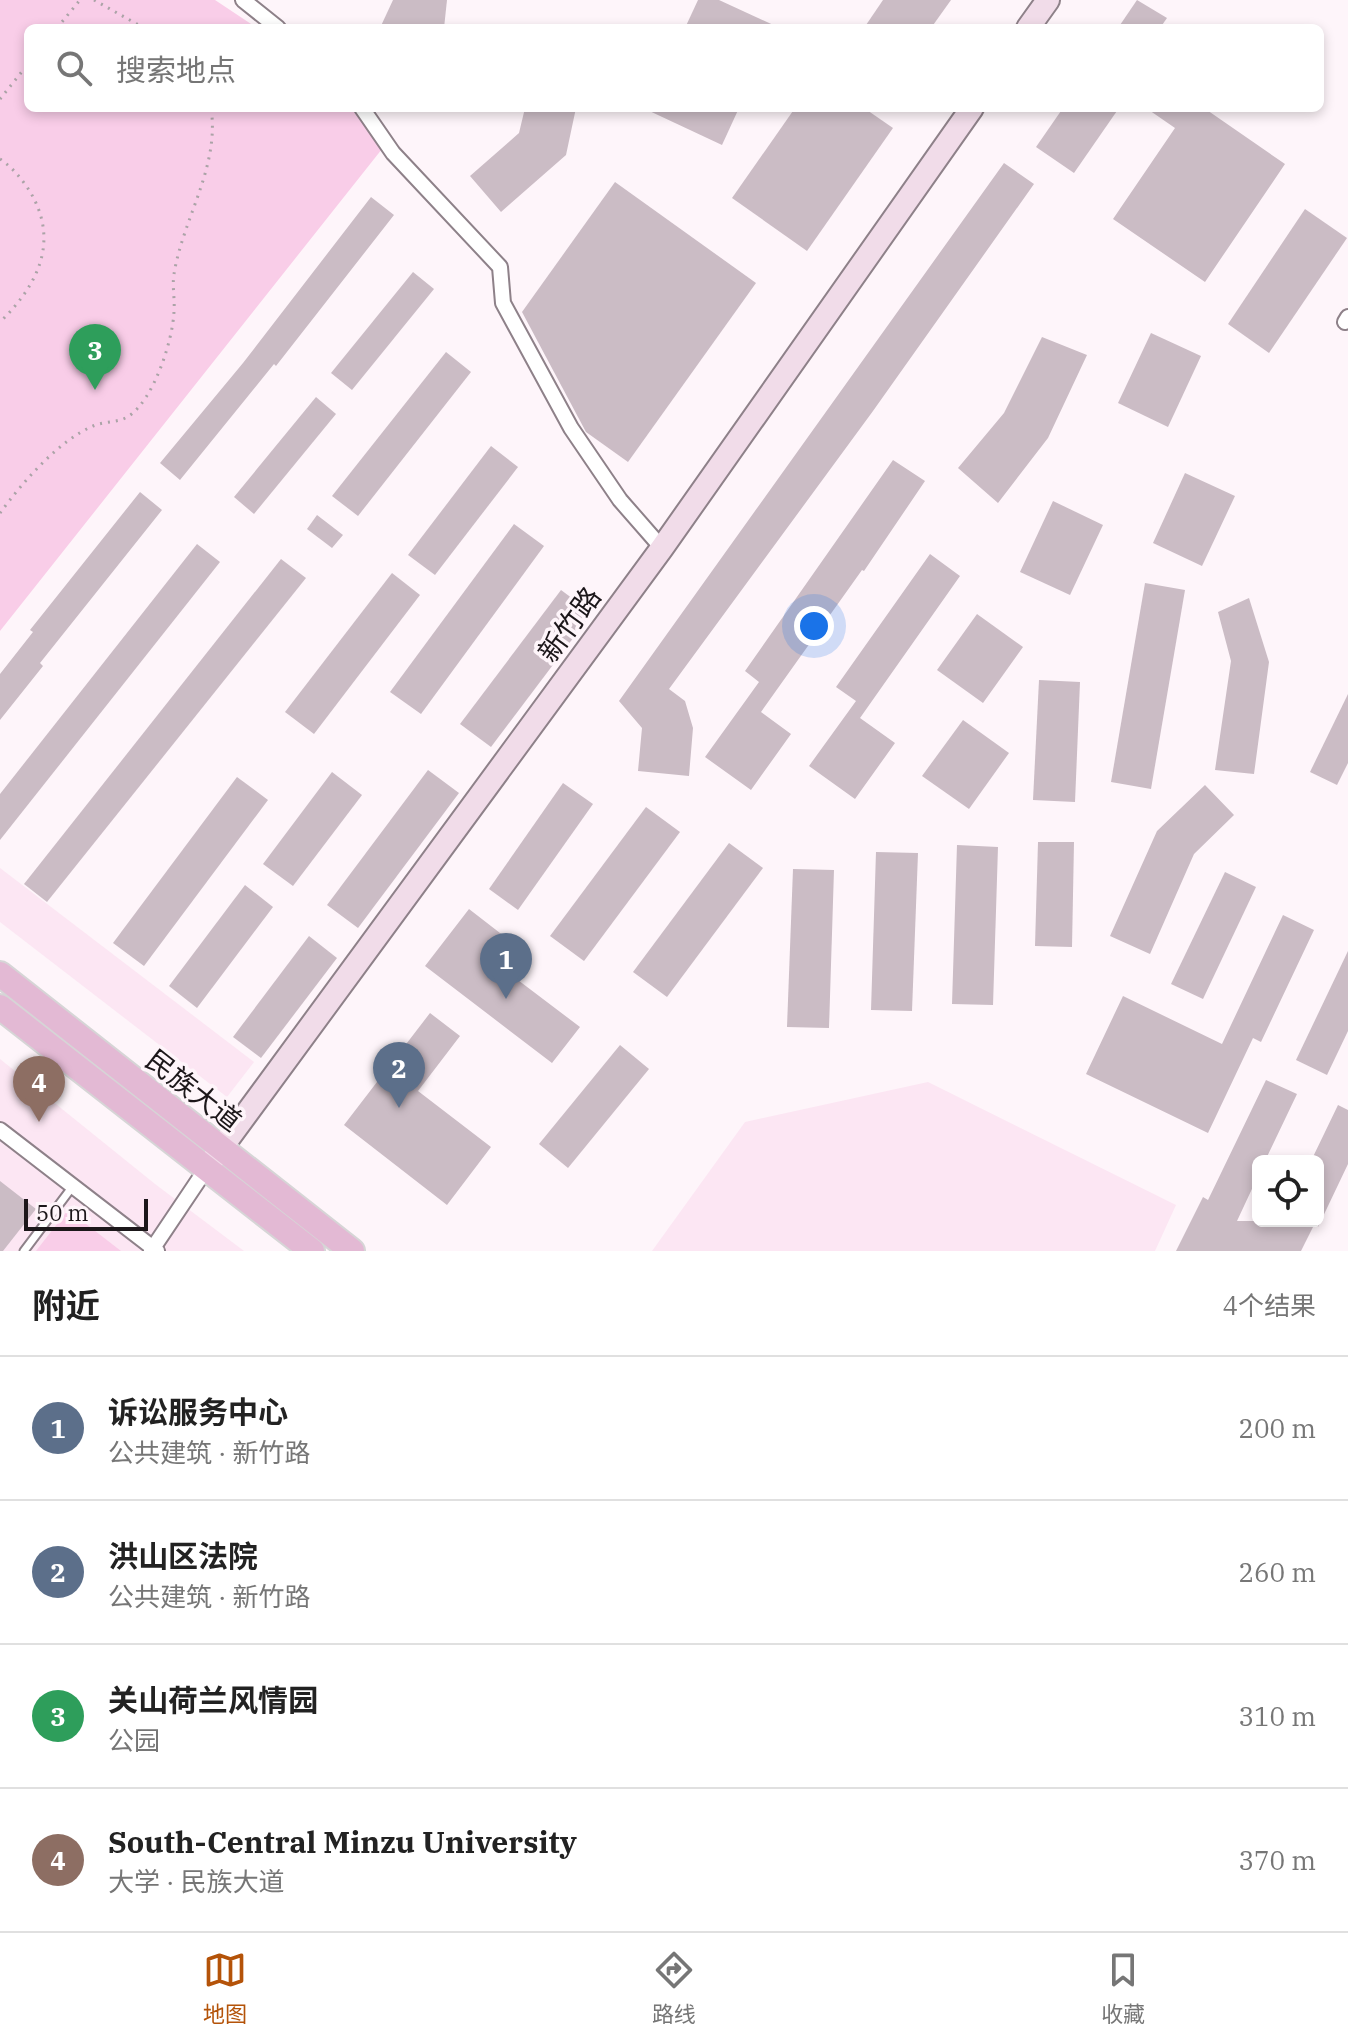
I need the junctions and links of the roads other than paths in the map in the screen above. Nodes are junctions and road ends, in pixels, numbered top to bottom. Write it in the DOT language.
graph roads {
  1 [pos="243,0"];
  2 [pos="1048,0"];
  3 [pos="273,24"];
  4 [pos="1031,24"];
  5 [pos="365,112"];
  6 [pos="969,112"];
  7 [pos="662,548"];
  8 [pos="0,974"];
  9 [pos="0,1007"];
  10 [pos="0,1130"];
  11 [pos="221,1149"];
  12 [pos="206,1169"];
  13 [pos="73,1186"];
  14 [pos="154,1250"];
  15 [pos="24,1251"];
  16 [pos="312,1251"];
  17 [pos="352,1251"];
  1 -- 3 [label="street"];
  2 -- 4 [label="main road"];
  5 -- 7 [label="street"];
  6 -- 7 [label="main road, 新竹路"];
  7 -- 11 [label="main road, 新竹路"];
  8 -- 11 [label="main road, 民族大道"];
  9 -- 12 [label="main road, 民族大道"];
  10 -- 13 [label="street"];
  11 -- 12 [label="main road, 新竹路"];
  11 -- 17 [label="main road, 民族大道"];
  12 -- 14 [label="street"];
  12 -- 16 [label="main road, 民族大道"];
  13 -- 14 [label="street"];
  13 -- 15 [label="lane"];
}
